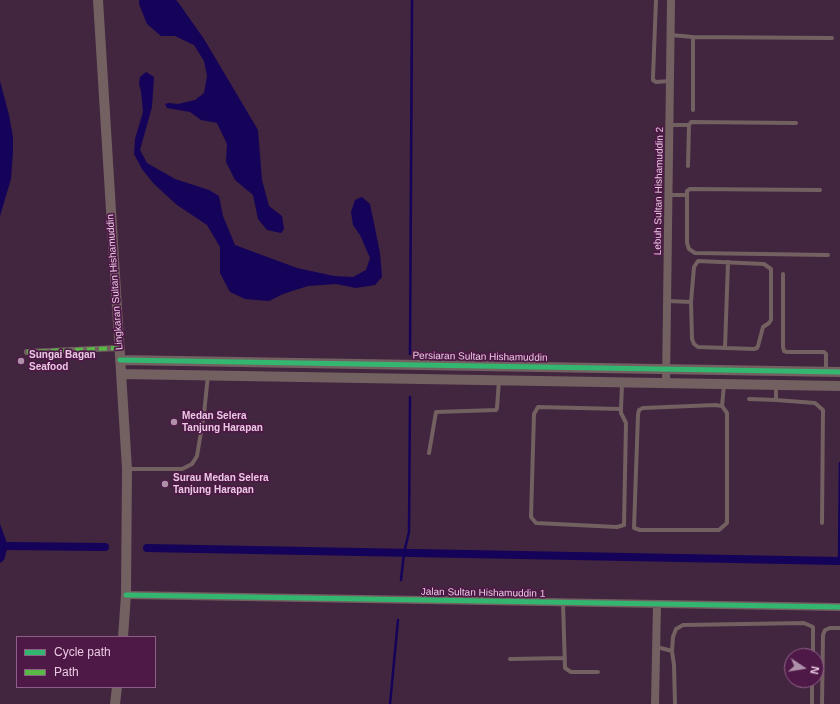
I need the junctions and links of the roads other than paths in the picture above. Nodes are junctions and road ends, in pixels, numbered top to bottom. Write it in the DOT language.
graph roads {
  1 [pos="98,0"];
  2 [pos="656,0"];
  3 [pos="671,0"];
  4 [pos="671,35"];
  5 [pos="693,36"];
  6 [pos="832,38"];
  7 [pos="670,81"];
  8 [pos="693,110"];
  9 [pos="796,123"];
  10 [pos="670,125"];
  11 [pos="689,125"];
  12 [pos="688,166"];
  13 [pos="820,190"];
  14 [pos="669,195"];
  15 [pos="687,195"];
  16 [pos="828,255"];
  17 [pos="728,262"];
  18 [pos="783,274"];
  19 [pos="668,301"];
  20 [pos="691,302"];
  21 [pos="119,348"];
  22 [pos="725,348"];
  23 [pos="27,352"];
  24 [pos="120,360"];
  25 [pos="279,363"];
  26 [pos="667,370"];
  27 [pos="826,372"];
  28 [pos="840,372"];
  29 [pos="121,374"];
  30 [pos="208,375"];
  31 [pos="279,376"];
  32 [pos="499,380"];
  33 [pos="622,382"];
  34 [pos="666,383"];
  35 [pos="724,384"];
  36 [pos="776,384"];
  37 [pos="840,386"];
  38 [pos="749,399"];
  39 [pos="776,400"];
  40 [pos="722,406"];
  41 [pos="621,409"];
  42 [pos="429,453"];
  43 [pos="127,469"];
  44 [pos="822,523"];
  45 [pos="126,595"];
  46 [pos="563,603"];
  47 [pos="657,605"];
  48 [pos="840,607"];
  49 [pos="840,628"];
  50 [pos="123,636"];
  51 [pos="656,647"];
  52 [pos="813,648"];
  53 [pos="672,651"];
  54 [pos="565,658"];
  55 [pos="510,659"];
  56 [pos="598,672"];
  57 [pos="117,688"];
  58 [pos="812,688"];
  59 [pos="115,704"];
  60 [pos="655,704"];
  61 [pos="675,704"];
  62 [pos="812,704"];
  63 [pos="822,704"];
  1 -- 21 [label="street, Lingkaran Sultan Hishamuddin"];
  2 -- 7 [label="lane"];
  3 -- 4 [label="street, Lebuh Sultan Hishamuddin 2"];
  4 -- 5 [label="lane"];
  4 -- 7 [label="street, Lebuh Sultan Hishamuddin 2"];
  5 -- 6 [label="lane"];
  5 -- 8 [label="lane"];
  7 -- 10 [label="street, Lebuh Sultan Hishamuddin 2"];
  9 -- 11 [label="lane"];
  10 -- 11 [label="lane"];
  10 -- 14 [label="street, Lebuh Sultan Hishamuddin 2"];
  11 -- 12 [label="lane"];
  13 -- 15 [label="lane"];
  14 -- 15 [label="lane"];
  14 -- 19 [label="street, Lebuh Sultan Hishamuddin 2"];
  15 -- 16 [label="lane"];
  17 -- 20 [label="lane"];
  17 -- 22 [label="lane"];
  17 -- 22 [label="lane"];
  18 -- 27 [label="lane"];
  19 -- 20 [label="lane"];
  19 -- 26 [label="street, Lebuh Sultan Hishamuddin 2"];
  20 -- 22 [label="lane"];
  21 -- 23 [label="street"];
  21 -- 24 [label="street, Lingkaran Sultan Hishamuddin"];
  24 -- 25 [label="street, Persiaran Sultan Hishamuddin"];
  24 -- 29 [label="street, Lingkaran Sultan Hishamuddin"];
  25 -- 26 [label="street, Persiaran Sultan Hishamuddin"];
  25 -- 31 [label="street"];
  26 -- 27 [label="street, Persiaran Sultan Hishamuddin"];
  26 -- 34 [label="street, Lebuh Sultan Hishamuddin 2"];
  27 -- 28 [label="street, Persiaran Sultan Hishamuddin"];
  29 -- 30 [label="street"];
  29 -- 43 [label="street, Lingkaran Sultan Hishamuddin"];
  30 -- 31 [label="street"];
  30 -- 43 [label="lane"];
  31 -- 32 [label="street"];
  32 -- 33 [label="street"];
  32 -- 42 [label="lane"];
  33 -- 34 [label="street"];
  33 -- 41 [label="lane"];
  34 -- 35 [label="street"];
  35 -- 36 [label="street"];
  35 -- 40 [label="lane"];
  36 -- 37 [label="street"];
  36 -- 39 [label="lane"];
  38 -- 39 [label="lane"];
  39 -- 44 [label="lane"];
  40 -- 40 [label="lane"];
  41 -- 41 [label="lane"];
  43 -- 45 [label="street, Lingkaran Sultan Hishamuddin"];
  45 -- 46 [label="street, Jalan Sultan Hishamuddin 1"];
  45 -- 50 [label="street, Lingkaran Sultan Hishamuddin"];
  46 -- 47 [label="street, Jalan Sultan Hishamuddin 1"];
  46 -- 54 [label="lane"];
  47 -- 48 [label="street, Jalan Sultan Hishamuddin 1"];
  47 -- 51 [label="street"];
  49 -- 63 [label="lane"];
  51 -- 53 [label="lane"];
  51 -- 60 [label="street"];
  52 -- 53 [label="lane"];
  53 -- 61 [label="lane"];
  54 -- 55 [label="lane"];
  54 -- 56 [label="lane"];
  57 -- 59 [label="street"];
  58 -- 62 [label="lane"];
}
